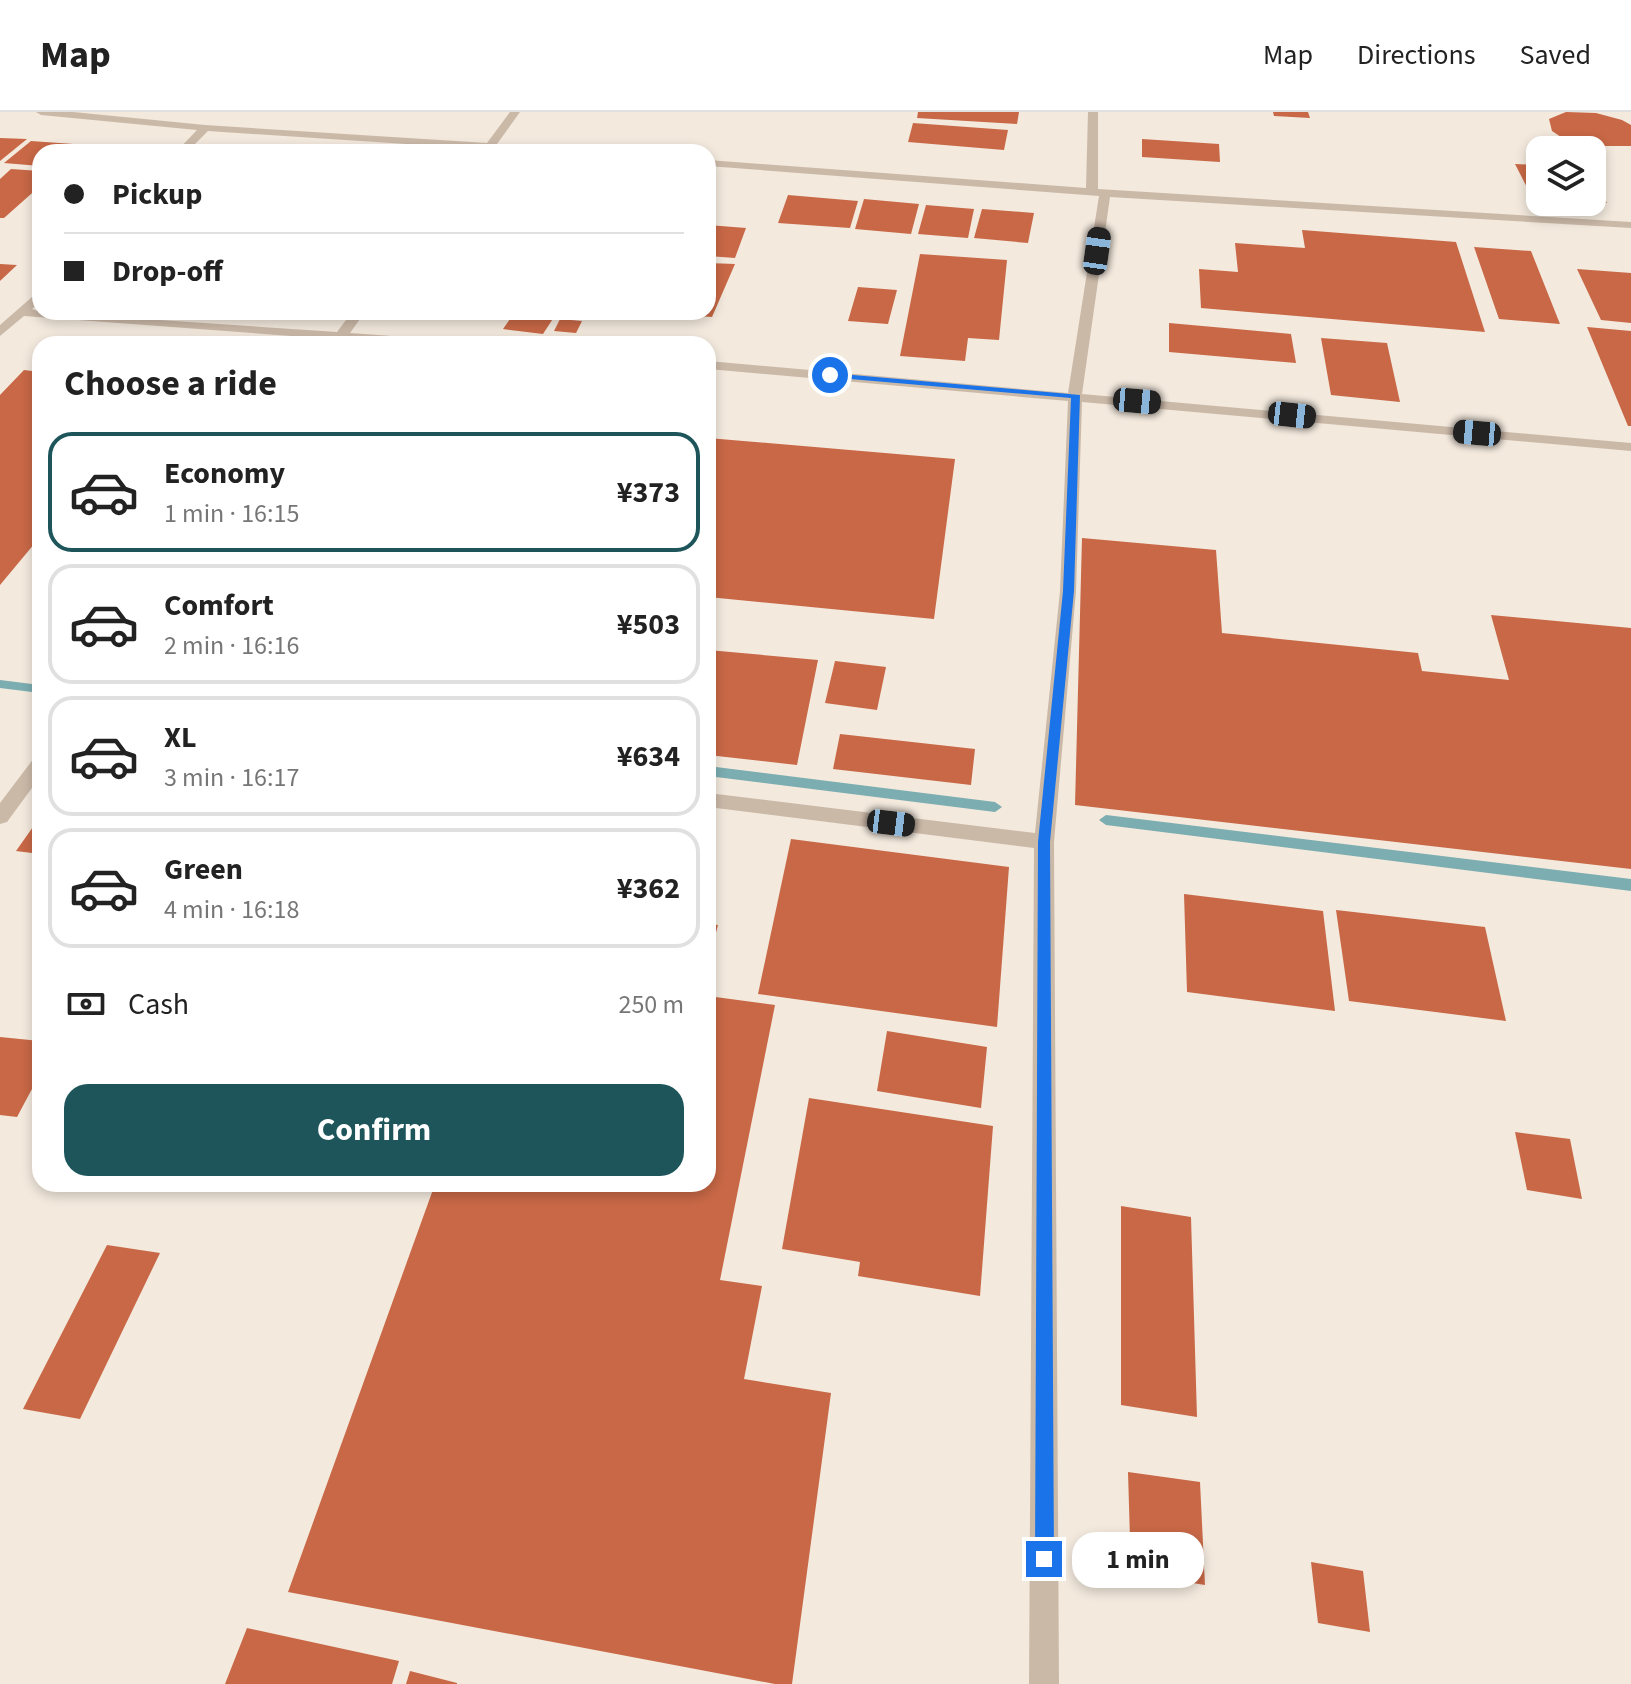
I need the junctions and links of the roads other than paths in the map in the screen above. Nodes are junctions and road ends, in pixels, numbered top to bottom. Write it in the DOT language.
graph roads {
  1 [pos="41,112"];
  2 [pos="515,112"];
  3 [pos="1093,112"];
  4 [pos="205,128"];
  5 [pos="189,144"];
  6 [pos="421,144"];
  7 [pos="492,144"];
  8 [pos="716,164"];
  9 [pos="1098,192"];
  10 [pos="1631,225"];
  11 [pos="32,302"];
  12 [pos="22,312"];
  13 [pos="32,313"];
  14 [pos="112,320"];
  15 [pos="0,332"];
  16 [pos="293,336"];
  17 [pos="716,366"];
  18 [pos="1075,395"];
  19 [pos="1631,447"];
  20 [pos="32,774"];
  21 [pos="716,801"];
  22 [pos="0,817"];
  23 [pos="1044,842"];
  24 [pos="1044,1684"];
  1 -- 4 [label="street"];
  2 -- 7 [label="street"];
  3 -- 9 [label="street"];
  4 -- 5 [label="street"];
  4 -- 6 [label="street"];
  8 -- 9 [label="street"];
  9 -- 10 [label="street"];
  9 -- 18 [label="street"];
  11 -- 12 [label="street"];
  12 -- 13 [label="street"];
  12 -- 15 [label="street"];
  14 -- 16 [label="street"];
  17 -- 18 [label="street"];
  18 -- 19 [label="street"];
  18 -- 23 [label="street"];
  20 -- 22 [label="street"];
  21 -- 23 [label="street"];
  23 -- 24 [label="street"];
}
